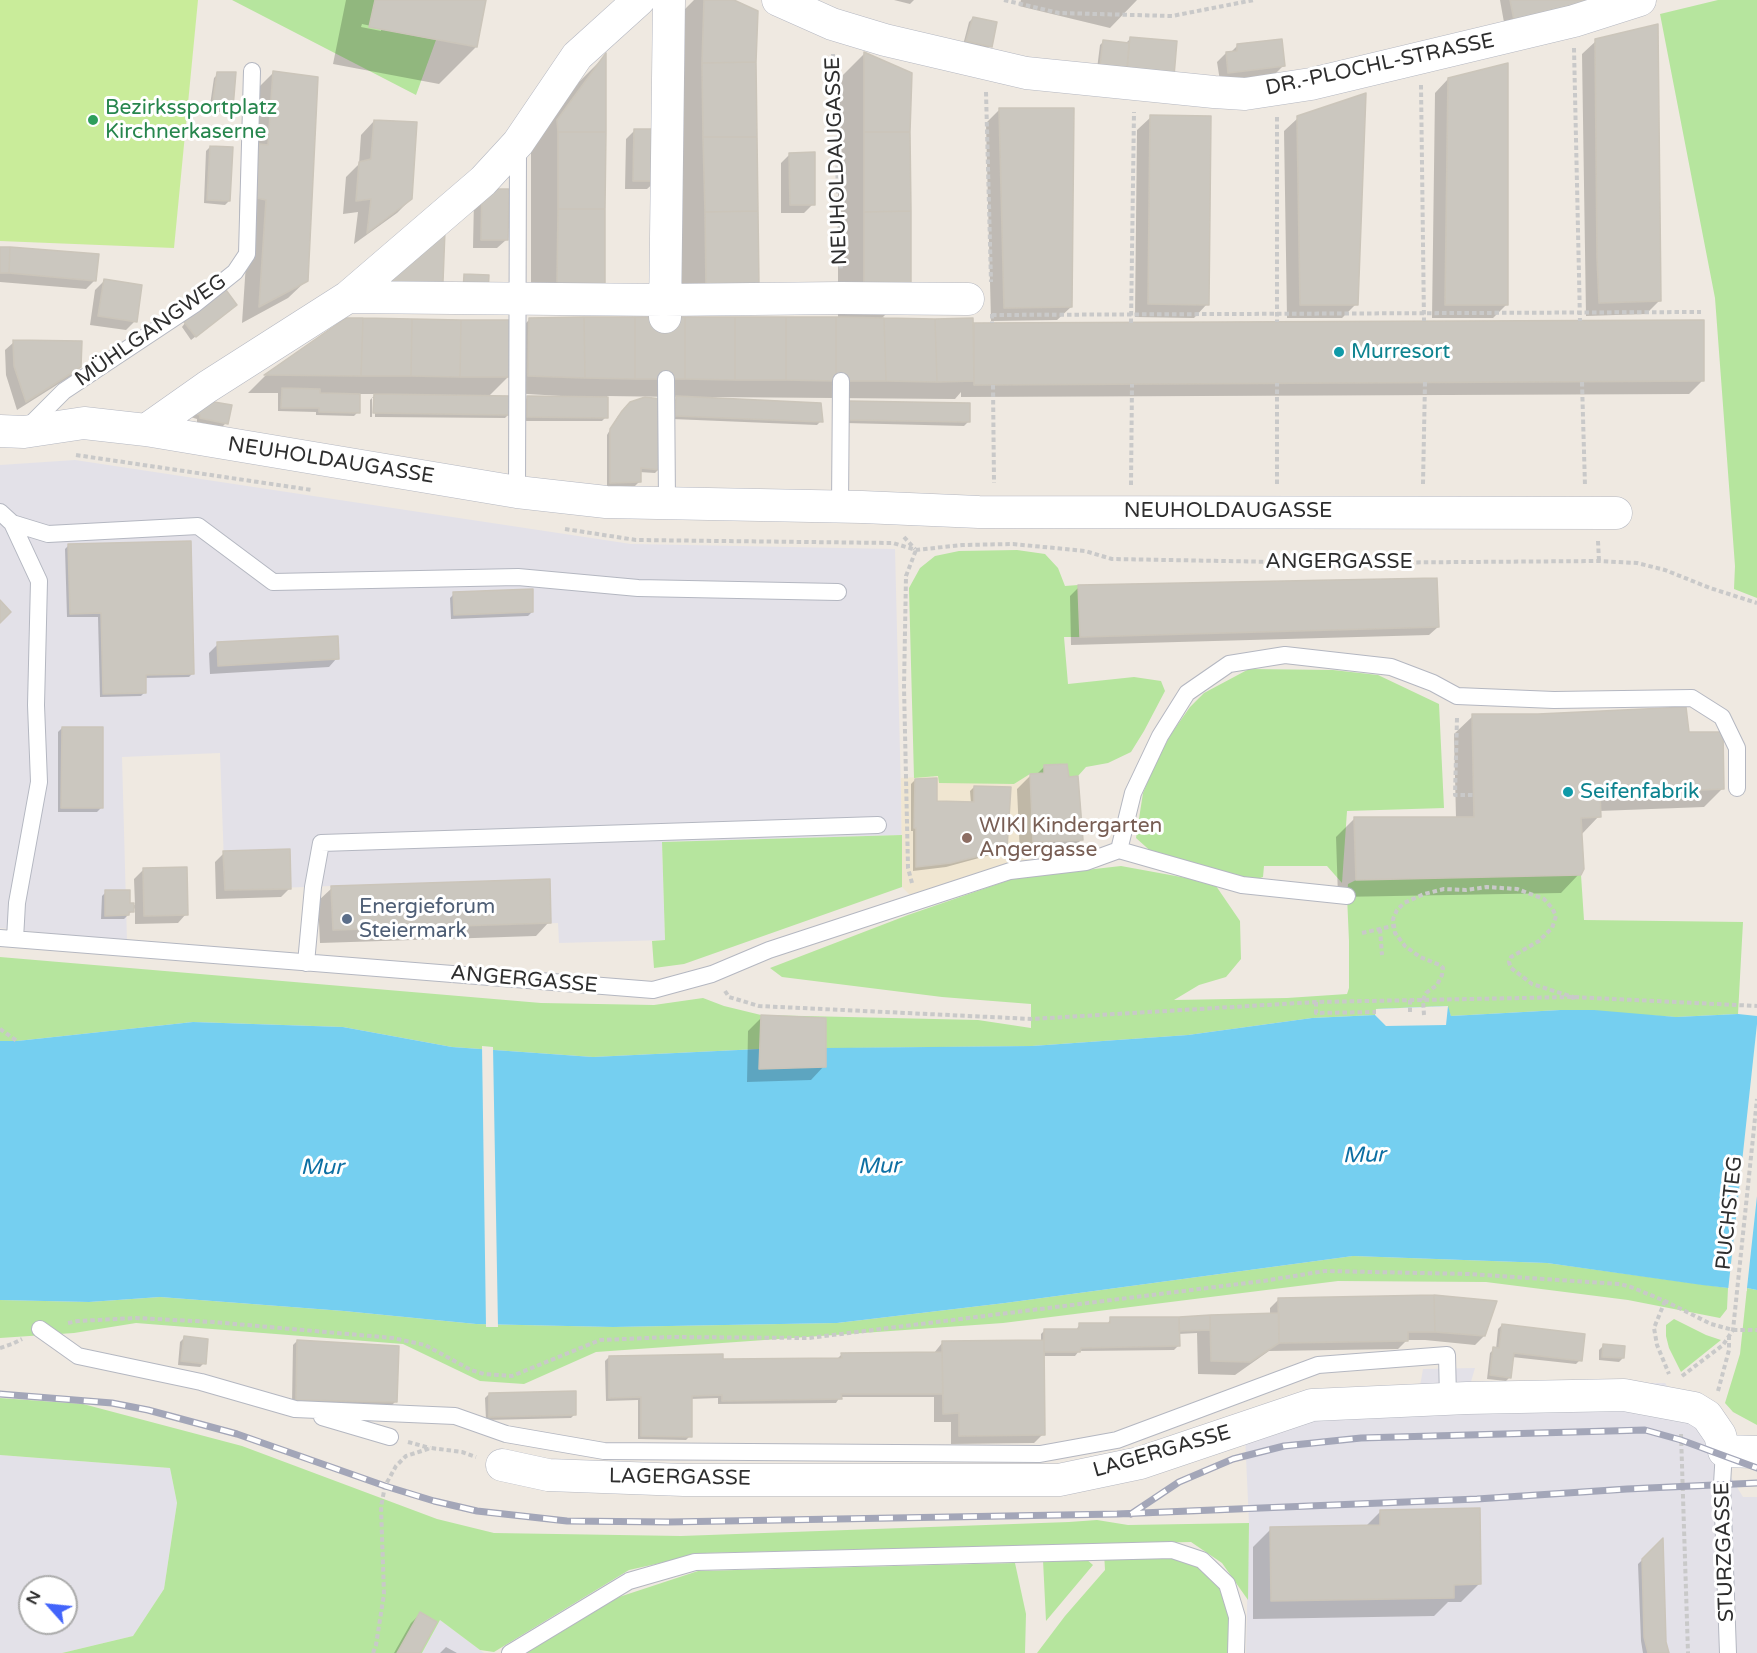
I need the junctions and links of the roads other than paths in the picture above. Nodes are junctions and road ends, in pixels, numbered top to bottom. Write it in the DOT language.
graph roads {
  1 [pos="639,0"];
  2 [pos="669,0"];
  3 [pos="778,0"];
  4 [pos="1640,0"];
  5 [pos="979,62"];
  6 [pos="252,71"];
  7 [pos="518,143"];
  8 [pos="348,297"];
  9 [pos="517,299"];
  10 [pos="986,302"];
  11 [pos="665,309"];
  12 [pos="666,379"];
  13 [pos="841,381"];
  14 [pos="146,430"];
  15 [pos="12,431"];
  16 [pos="517,492"];
  17 [pos="667,503"];
  18 [pos="840,506"];
  19 [pos="1601,513"];
  20 [pos="6,518"];
  21 [pos="838,592"];
  22 [pos="1737,788"];
  23 [pos="878,825"];
  24 [pos="1119,850"];
  25 [pos="1347,896"];
  26 [pos="8,938"];
  27 [pos="306,963"];
  28 [pos="40,1329"];
  29 [pos="1448,1398"];
  30 [pos="295,1409"];
  31 [pos="390,1437"];
  32 [pos="1724,1451"];
  33 [pos="1757,1452"];
  34 [pos="502,1465"];
  35 [pos="810,1466"];
  36 [pos="510,1653"];
  37 [pos="1236,1653"];
  38 [pos="1728,1653"];
  1 -- 7 [label="street"];
  2 -- 11 [label="street"];
  3 -- 5 [label="street, NEUHOLDAUGASSE"];
  4 -- 5 [label="street, DR.-PLOCHL-STRASSE"];
  6 -- 15 [label="lane, MÜHLGANGWEG"];
  7 -- 8 [label="street"];
  7 -- 9 [label="lane"];
  8 -- 9 [label="street"];
  8 -- 14 [label="street"];
  9 -- 11 [label="street"];
  9 -- 16 [label="lane"];
  10 -- 11 [label="street"];
  12 -- 17 [label="lane"];
  13 -- 18 [label="lane"];
  14 -- 15 [label="street, NEUHOLDAUGASSE"];
  14 -- 16 [label="street, NEUHOLDAUGASSE"];
  16 -- 17 [label="street, NEUHOLDAUGASSE"];
  17 -- 18 [label="street, NEUHOLDAUGASSE"];
  18 -- 19 [label="street, NEUHOLDAUGASSE"];
  20 -- 21 [label="lane"];
  20 -- 26 [label="lane"];
  22 -- 24 [label="lane"];
  23 -- 27 [label="lane"];
  24 -- 25 [label="lane"];
  24 -- 27 [label="lane, ANGERGASSE"];
  26 -- 27 [label="lane, ANGERGASSE"];
  28 -- 30 [label="lane"];
  29 -- 32 [label="street, LAGERGASSE"];
  29 -- 35 [label="street, LAGERGASSE"];
  29 -- 35 [label="lane"];
  30 -- 31 [label="lane"];
  30 -- 35 [label="lane"];
  32 -- 33 [label="street"];
  32 -- 38 [label="lane, STURZGASSE"];
  34 -- 35 [label="street, LAGERGASSE"];
  36 -- 37 [label="lane"];
}
